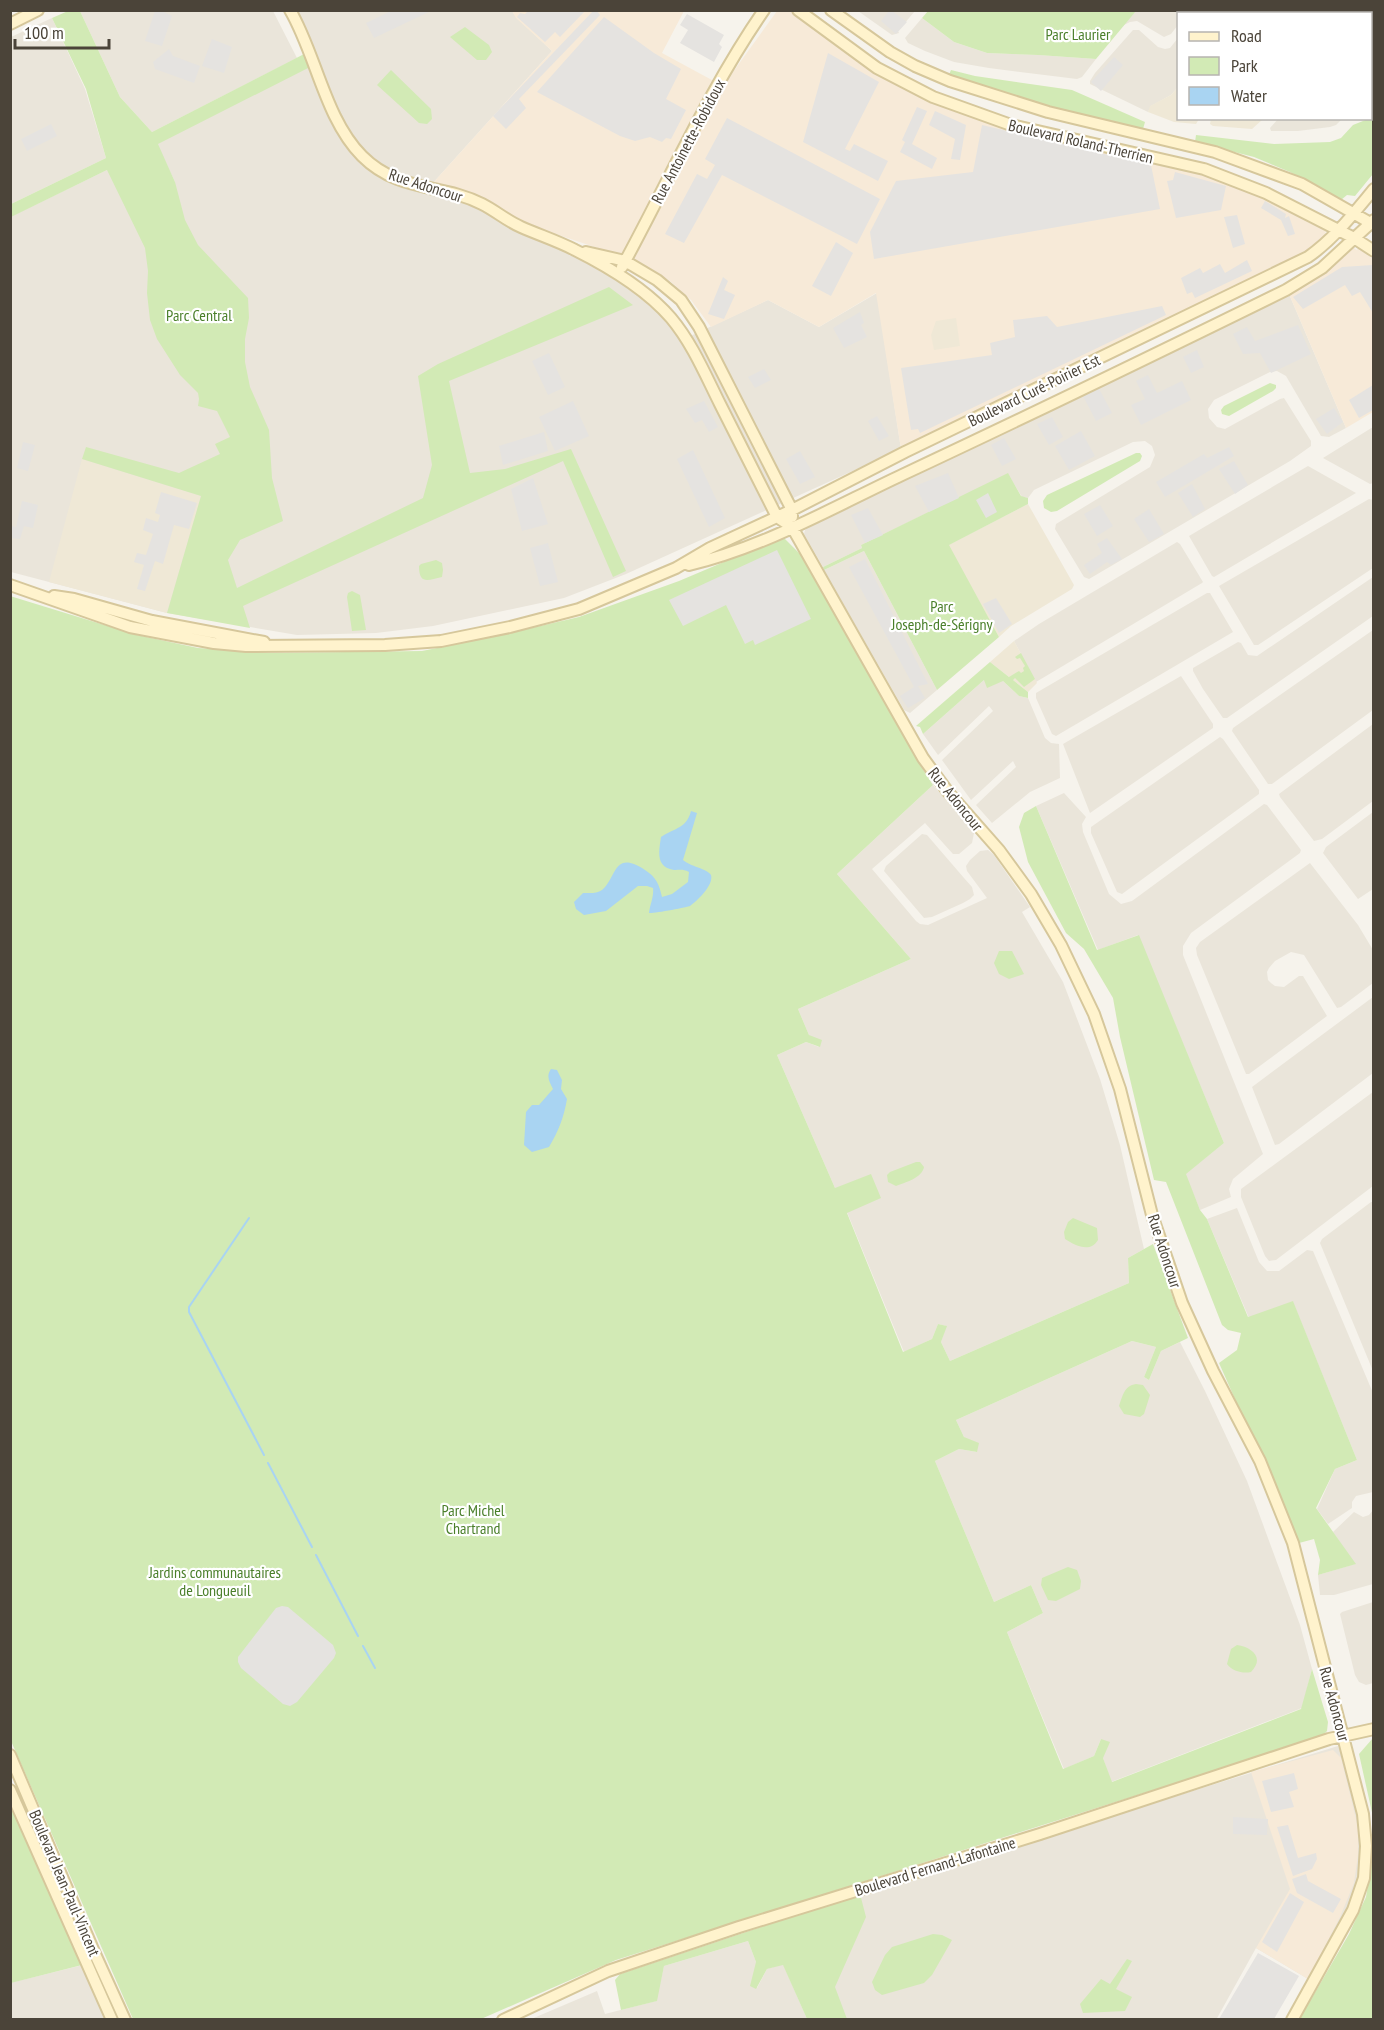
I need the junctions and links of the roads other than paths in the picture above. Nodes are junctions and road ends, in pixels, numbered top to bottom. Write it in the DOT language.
graph roads {
  1 [pos="38,10"];
  2 [pos="290,10"];
  3 [pos="764,10"];
  4 [pos="798,10"];
  5 [pos="831,10"];
  6 [pos="10,24"];
  7 [pos="1374,189"];
  8 [pos="1353,212"];
  9 [pos="1372,222"];
  10 [pos="1338,230"];
  11 [pos="1354,238"];
  12 [pos="574,249"];
  13 [pos="1374,252"];
  14 [pos="626,261"];
  15 [pos="618,274"];
  16 [pos="792,510"];
  17 [pos="777,517"];
  18 [pos="792,527"];
  19 [pos="676,568"];
  20 [pos="10,585"];
  21 [pos="1374,1729"];
  22 [pos="1343,1737"];
  23 [pos="10,1755"];
  24 [pos="10,1790"];
  25 [pos="117,2016"];
  26 [pos="502,2019"];
  27 [pos="1292,2019"];
  1 -- 6 [label="street"];
  2 -- 12 [label="street, Rue Adoncour"];
  3 -- 14 [label="street, Rue Antoinette-Robidoux"];
  4 -- 10 [label="street, Boulevard Roland-Therrien"];
  5 -- 8 [label="street, Boulevard Roland-Therrien"];
  7 -- 8 [label="street, Boulevard Curé-Poirier Est"];
  8 -- 9 [label="street, Boulevard Roland-Therrien"];
  8 -- 10 [label="street, Boulevard Curé-Poirier Est"];
  9 -- 11 [label="street, Boulevard Curé-Poirier Est"];
  10 -- 11 [label="street, Boulevard Roland-Therrien"];
  10 -- 16 [label="street, Boulevard Curé-Poirier Est"];
  11 -- 13 [label="street, Boulevard Roland-Therrien"];
  11 -- 18 [label="street, Boulevard Curé-Poirier Est"];
  12 -- 14 [label="street, Rue Adoncour"];
  12 -- 15 [label="street, Rue Adoncour"];
  14 -- 15 [label="street, Rue Antoinette-Robidoux"];
  14 -- 16 [label="street, Rue Adoncour"];
  15 -- 17 [label="street, Rue Adoncour"];
  16 -- 17 [label="street, Boulevard Curé-Poirier Est"];
  16 -- 18 [label="street, Rue Adoncour"];
  17 -- 18 [label="street, Rue Adoncour"];
  17 -- 19 [label="street, Boulevard Curé-Poirier Est"];
  18 -- 19 [label="street, Boulevard Curé-Poirier Est"];
  18 -- 22 [label="street, Rue Adoncour"];
  19 -- 20 [label="street, Boulevard Curé-Poirier Est"];
  21 -- 22 [label="street, Boulevard Fernand-Lafontaine"];
  22 -- 26 [label="street, Boulevard Fernand-Lafontaine"];
  22 -- 27 [label="street, Rue Adoncour"];
  23 -- 25 [label="street, Boulevard Jean-Paul-Vincent"];
  24 -- 25 [label="street, Boulevard Jean-Paul-Vincent"];
}
